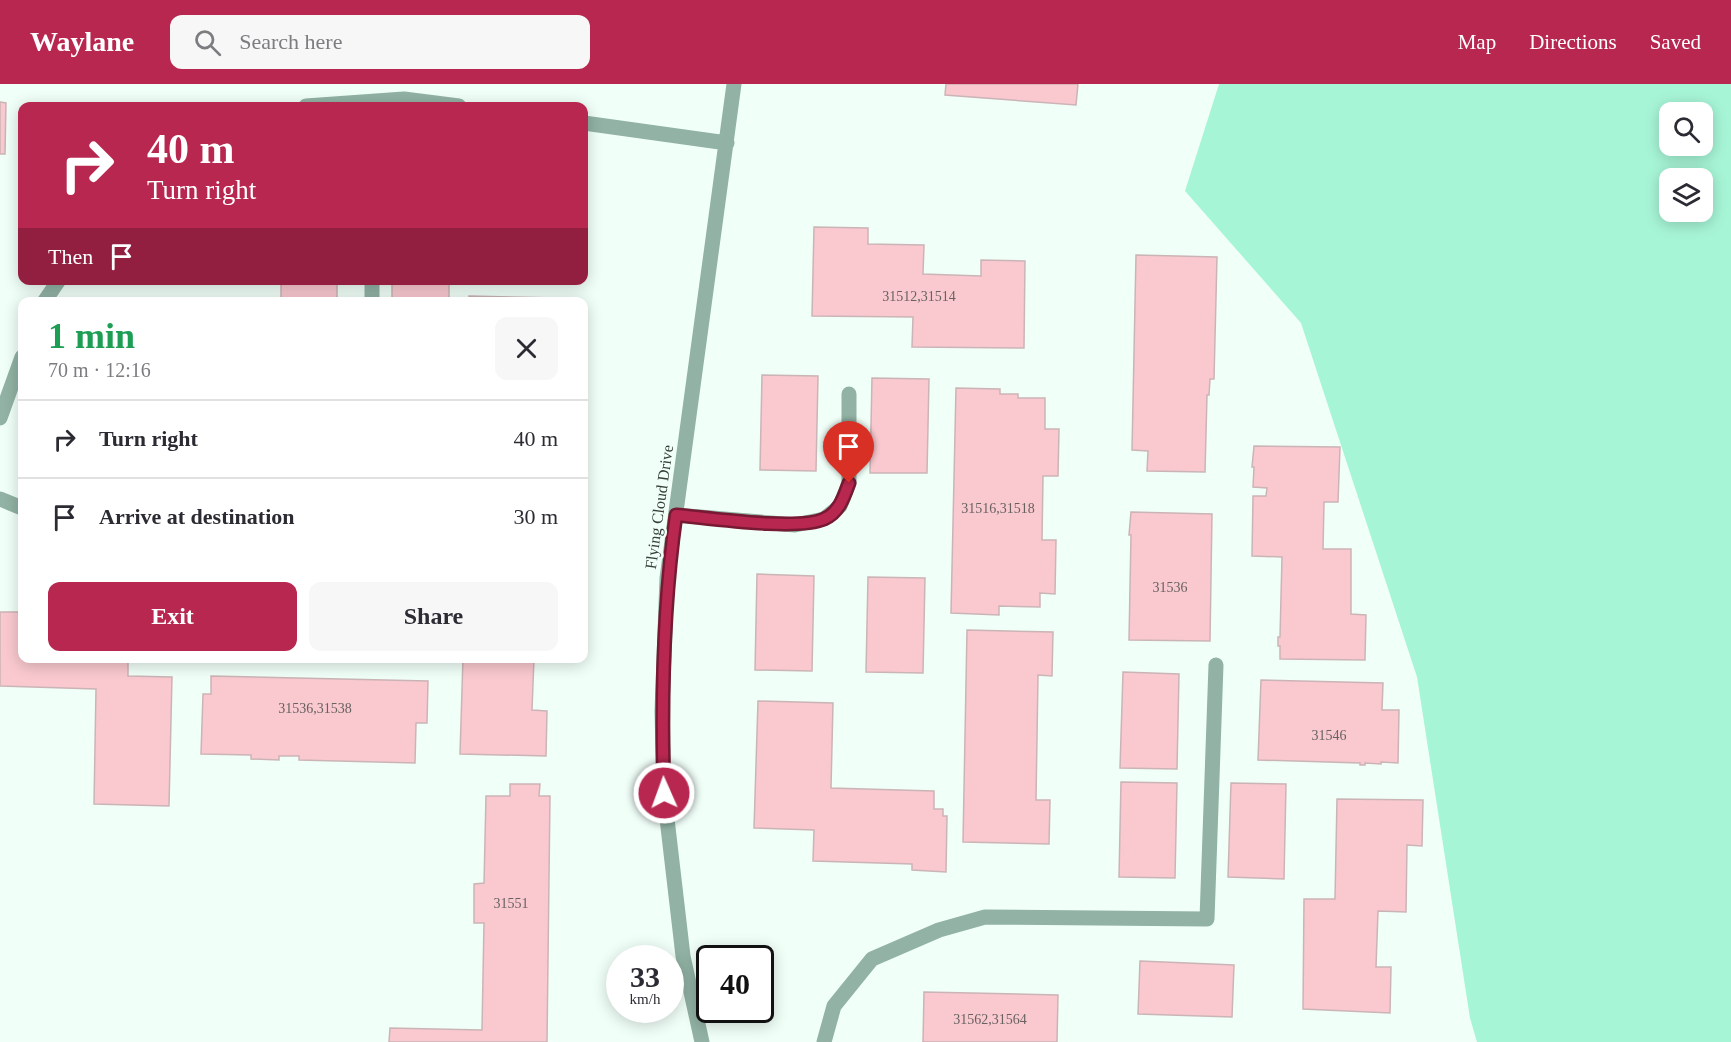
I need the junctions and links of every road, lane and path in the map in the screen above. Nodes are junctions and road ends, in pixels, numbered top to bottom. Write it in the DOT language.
graph roads {
  1 [pos="734,84"];
  2 [pos="362,102"];
  3 [pos="428,102"];
  4 [pos="588,124"];
  5 [pos="727,143"];
  6 [pos="18,368"];
  7 [pos="849,394"];
  8 [pos="0,418"];
  9 [pos="0,499"];
  10 [pos="18,506"];
  11 [pos="676,515"];
  12 [pos="1216,665"];
  13 [pos="702,1042"];
  14 [pos="824,1042"];
  1 -- 5 [label="street, Flying Cloud Drive"];
  2 -- 3 [label="street"];
  4 -- 5 [label="street"];
  5 -- 11 [label="street, Flying Cloud Drive"];
  6 -- 8 [label="street"];
  7 -- 11 [label="street"];
  9 -- 10 [label="street"];
  11 -- 13 [label="street, Flying Cloud Drive"];
  12 -- 14 [label="street"];
}
